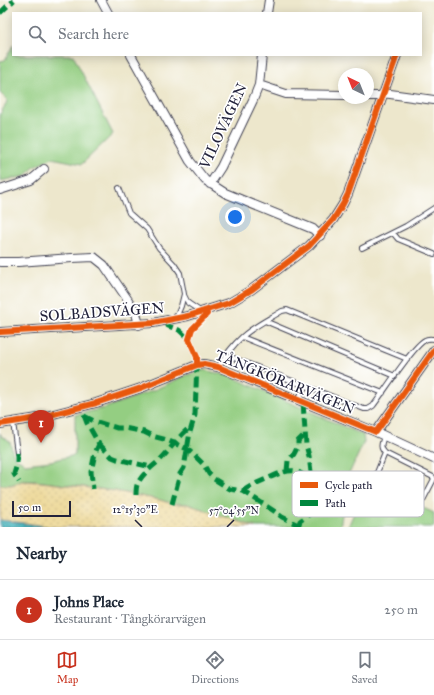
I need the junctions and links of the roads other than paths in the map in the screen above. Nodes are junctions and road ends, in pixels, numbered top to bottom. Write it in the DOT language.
graph roads {
  1 [pos="101,0"];
  2 [pos="269,0"];
  3 [pos="107,12"];
  4 [pos="267,12"];
  5 [pos="132,56"];
  6 [pos="262,56"];
  7 [pos="397,56"];
  8 [pos="259,85"];
  9 [pos="383,94"];
  10 [pos="338,95"];
  11 [pos="374,95"];
  12 [pos="434,100"];
  13 [pos="44,169"];
  14 [pos="210,184"];
  15 [pos="119,188"];
  16 [pos="0,190"];
  17 [pos="434,208"];
  18 [pos="393,233"];
  19 [pos="320,236"];
  20 [pos="362,248"];
  21 [pos="434,254"];
  22 [pos="0,262"];
  23 [pos="184,294"];
  24 [pos="203,312"];
  25 [pos="176,319"];
  26 [pos="265,321"];
  27 [pos="140,324"];
  28 [pos="0,332"];
  29 [pos="242,337"];
  30 [pos="434,340"];
  31 [pos="434,350"];
  32 [pos="226,355"];
  33 [pos="407,359"];
  34 [pos="218,367"];
  35 [pos="395,376"];
  36 [pos="305,386"];
  37 [pos="383,393"];
  38 [pos="298,400"];
  39 [pos="13,422"];
  40 [pos="0,424"];
  41 [pos="376,432"];
  42 [pos="384,436"];
  43 [pos="17,453"];
  44 [pos="385,453"];
  45 [pos="434,459"];
  46 [pos="378,471"];
  47 [pos="421,471"];
  48 [pos="424,472"];
  49 [pos="424,498"];
  1 -- 3 [label="street"];
  2 -- 4 [label="street"];
  5 -- 14 [label="street"];
  6 -- 8 [label="street, VILOVÄGEN"];
  7 -- 9 [label="street, SOLBADSVÄGEN"];
  8 -- 10 [label="street"];
  8 -- 14 [label="street, VILOVÄGEN"];
  9 -- 11 [label="street"];
  9 -- 12 [label="street"];
  9 -- 19 [label="street, SOLBADSVÄGEN"];
  13 -- 16 [label="street"];
  14 -- 19 [label="street"];
  15 -- 23 [label="lane, SOLBADSVÄGEN"];
  17 -- 18 [label="lane"];
  18 -- 20 [label="lane"];
  18 -- 21 [label="lane"];
  19 -- 24 [label="street, SOLBADSVÄGEN"];
  22 -- 27 [label="street"];
  23 -- 24 [label="lane, SOLBADSVÄGEN"];
  23 -- 25 [label="lane, SOLBADSVÄGEN"];
  24 -- 25 [label="street, SOLBADSVÄGEN"];
  25 -- 27 [label="street, SOLBADSVÄGEN"];
  26 -- 29 [label="lane"];
  26 -- 33 [label="lane"];
  26 -- 35 [label="lane"];
  27 -- 28 [label="street, SOLBADSVÄGEN"];
  29 -- 32 [label="lane"];
  29 -- 37 [label="lane"];
  30 -- 33 [label="lane"];
  31 -- 41 [label="street"];
  32 -- 34 [label="lane"];
  32 -- 36 [label="lane"];
  33 -- 35 [label="lane"];
  34 -- 38 [label="street, TÅNGKÖRARVÄGEN"];
  34 -- 39 [label="street, TÅNGKÖRARVÄGEN"];
  35 -- 37 [label="lane"];
  36 -- 37 [label="lane"];
  36 -- 38 [label="lane"];
  38 -- 41 [label="street, TÅNGKÖRARVÄGEN"];
  39 -- 40 [label="street, TÅNGKÖRARVÄGEN"];
  39 -- 43 [label="lane"];
  41 -- 42 [label="street, TÅNGKÖRARVÄGEN"];
  42 -- 44 [label="lane"];
  42 -- 45 [label="street, TÅNGKÖRARVÄGEN"];
  44 -- 46 [label="lane"];
  44 -- 47 [label="lane"];
  48 -- 49 [label="lane"];
}
